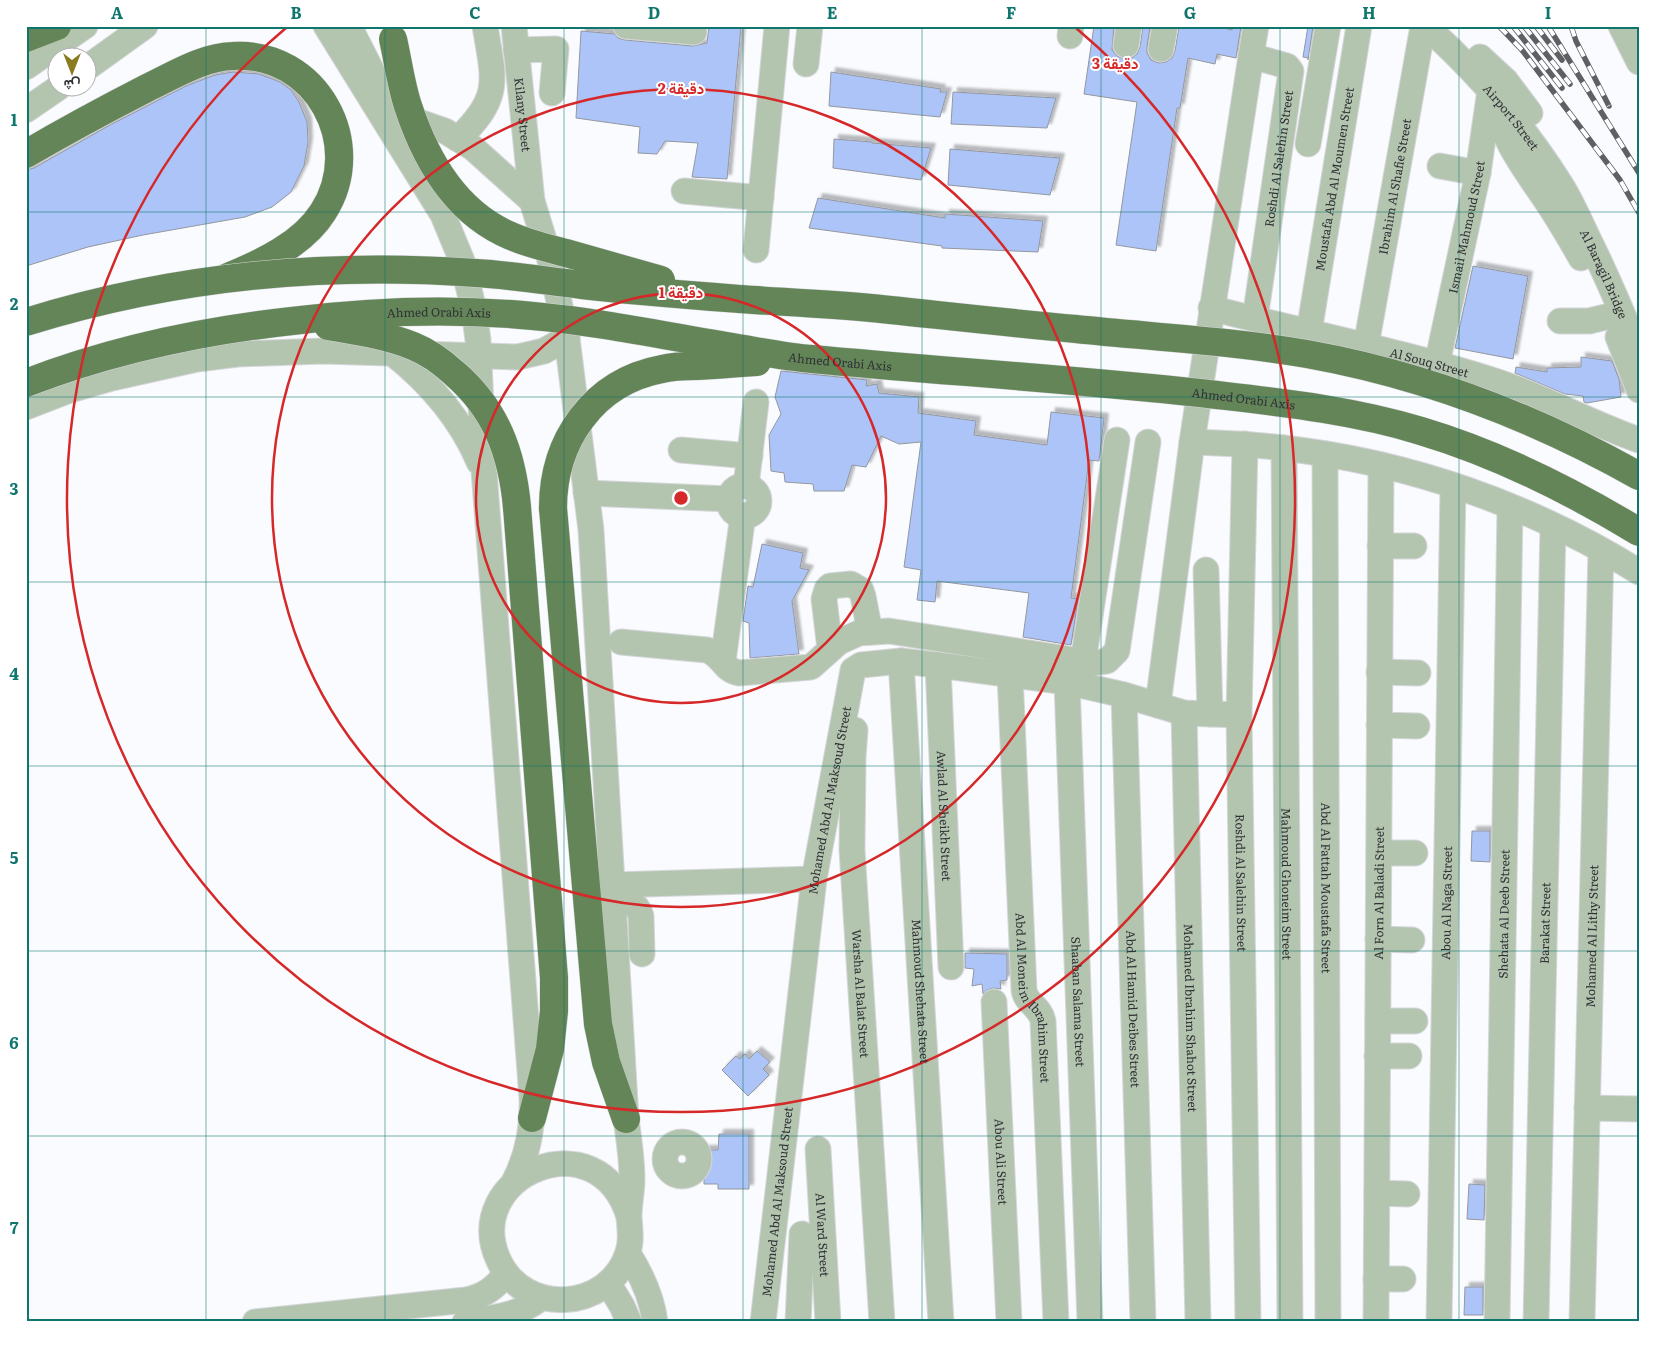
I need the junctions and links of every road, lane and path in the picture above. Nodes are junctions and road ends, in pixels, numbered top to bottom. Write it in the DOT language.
graph roads {
  1 [pos="57,26"];
  2 [pos="85,26"];
  3 [pos="145,26"];
  4 [pos="326,26"];
  5 [pos="349,26"];
  6 [pos="394,26"];
  7 [pos="485,26"];
  8 [pos="626,26"];
  9 [pos="777,26"];
  10 [pos="810,26"];
  11 [pos="1256,26"];
  12 [pos="1328,26"];
  13 [pos="1359,26"];
  14 [pos="1425,26"];
  15 [pos="1447,26"];
  16 [pos="1621,26"];
  17 [pos="694,32"];
  18 [pos="26,38"];
  19 [pos="515,38"];
  20 [pos="1251,56"];
  21 [pos="98,60"];
  22 [pos="1639,62"];
  23 [pos="806,64"];
  24 [pos="26,67"];
  25 [pos="1490,90"];
  26 [pos="552,93"];
  27 [pos="48,95"];
  28 [pos="26,110"];
  29 [pos="458,139"];
  30 [pos="1308,144"];
  31 [pos="26,154"];
  32 [pos="1440,166"];
  33 [pos="1478,173"];
  34 [pos="684,191"];
  35 [pos="761,198"];
  36 [pos="532,201"];
  37 [pos="1587,217"];
  38 [pos="756,250"];
  39 [pos="222,280"];
  40 [pos="723,298"];
  41 [pos="1211,308"];
  42 [pos="1639,309"];
  43 [pos="1610,316"];
  44 [pos="1255,319"];
  45 [pos="297,320"];
  46 [pos="1560,321"];
  47 [pos="26,322"];
  48 [pos="1309,332"];
  49 [pos="567,338"];
  50 [pos="1366,346"];
  51 [pos="391,352"];
  52 [pos="1639,354"];
  53 [pos="479,356"];
  54 [pos="805,359"];
  55 [pos="1438,364"];
  56 [pos="26,383"];
  57 [pos="1639,390"];
  58 [pos="756,402"];
  59 [pos="26,407"];
  60 [pos="1117,440"];
  61 [pos="1639,440"];
  62 [pos="1148,442"];
  63 [pos="1192,442"];
  64 [pos="1245,444"];
  65 [pos="1284,448"];
  66 [pos="682,450"];
  67 [pos="1326,454"];
  68 [pos="750,456"];
  69 [pos="1381,465"];
  70 [pos="484,472"];
  71 [pos="1639,476"];
  72 [pos="1454,486"];
  73 [pos="586,493"];
  74 [pos="739,500"];
  75 [pos="1510,507"];
  76 [pos="1553,526"];
  77 [pos="1639,532"];
  78 [pos="1380,546"];
  79 [pos="1414,546"];
  80 [pos="1601,550"];
  81 [pos="1206,570"];
  82 [pos="1639,572"];
  83 [pos="870,632"];
  84 [pos="621,642"];
  85 [pos="830,649"];
  86 [pos="723,661"];
  87 [pos="901,662"];
  88 [pos="1084,662"];
  89 [pos="861,665"];
  90 [pos="938,665"];
  91 [pos="1380,672"];
  92 [pos="1418,673"];
  93 [pos="1010,675"];
  94 [pos="1067,682"];
  95 [pos="1124,695"];
  96 [pos="1158,705"];
  97 [pos="1184,713"];
  98 [pos="1210,714"];
  99 [pos="1239,715"];
  100 [pos="1379,725"];
  101 [pos="1417,726"];
  102 [pos="1378,853"];
  103 [pos="1415,853"];
  104 [pos="814,879"];
  105 [pos="613,891"];
  106 [pos="1378,939"];
  107 [pos="1412,940"];
  108 [pos="642,954"];
  109 [pos="951,967"];
  110 [pos="994,1002"];
  111 [pos="1378,1021"];
  112 [pos="1414,1021"];
  113 [pos="1377,1056"];
  114 [pos="1409,1056"];
  115 [pos="1587,1108"];
  116 [pos="1639,1109"];
  117 [pos="532,1118"];
  118 [pos="626,1119"];
  119 [pos="818,1149"];
  120 [pos="665,1161"];
  121 [pos="631,1163"];
  122 [pos="514,1182"];
  123 [pos="1376,1194"];
  124 [pos="1407,1194"];
  125 [pos="629,1217"];
  126 [pos="802,1234"];
  127 [pos="628,1253"];
  128 [pos="506,1273"];
  129 [pos="1376,1279"];
  130 [pos="1403,1279"];
  131 [pos="608,1283"];
  132 [pos="541,1298"];
  133 [pos="515,1318"];
  134 [pos="255,1322"];
  135 [pos="464,1322"];
  136 [pos="629,1322"];
  137 [pos="655,1322"];
  138 [pos="763,1322"];
  139 [pos="798,1322"];
  140 [pos="828,1322"];
  141 [pos="882,1322"];
  142 [pos="941,1322"];
  143 [pos="1009,1322"];
  144 [pos="1056,1322"];
  145 [pos="1090,1322"];
  146 [pos="1143,1322"];
  147 [pos="1198,1322"];
  148 [pos="1248,1322"];
  149 [pos="1290,1322"];
  150 [pos="1328,1322"];
  151 [pos="1376,1322"];
  152 [pos="1439,1322"];
  153 [pos="1497,1322"];
  154 [pos="1536,1322"];
  155 [pos="1582,1322"];
  1 -- 18 [label="highway"];
  2 -- 24 [label="street"];
  3 -- 21 [label="street"];
  4 -- 53 [label="street"];
  5 -- 29 [label="street"];
  6 -- 40 [label="highway, bridge"];
  7 -- 29 [label="street, Kilany Street"];
  8 -- 17 [label="street"];
  9 -- 35 [label="street"];
  10 -- 23 [label="street"];
  11 -- 20 [label="street"];
  12 -- 30 [label="street"];
  13 -- 48 [label="street, Moustafa Abd Al Moumen Street"];
  14 -- 25 [label="street, Airport Street"];
  14 -- 50 [label="street, Ibrahim Al Shafie Street"];
  15 -- 37 [label="street, Airport Street"];
  16 -- 22 [label="street"];
  19 -- 26 [label="street"];
  19 -- 36 [label="street, Kilany Street"];
  20 -- 41 [label="street"];
  20 -- 44 [label="street, Roshdi Al Salehin Street"];
  25 -- 33 [label="street, Ismail Mahmoud Street"];
  25 -- 37 [label="street, Airport Street"];
  25 -- 43 [label="street"];
  27 -- 28 [label="street"];
  29 -- 36 [label="street"];
  31 -- 39 [label="highway, bridge"];
  32 -- 33 [label="street"];
  33 -- 55 [label="street, Ismail Mahmoud Street"];
  34 -- 35 [label="street"];
  35 -- 38 [label="street"];
  36 -- 49 [label="street, Kilany Street"];
  37 -- 42 [label="street, Al Baragil Bridge"];
  37 -- 52 [label="street, Al Baragil Bridge"];
  39 -- 40 [label="highway, bridge"];
  39 -- 47 [label="highway, bridge"];
  40 -- 71 [label="highway, bridge"];
  41 -- 44 [label="street, Al Souq Street"];
  41 -- 63 [label="street"];
  43 -- 46 [label="street"];
  43 -- 57 [label="street"];
  44 -- 48 [label="street, Al Souq Street"];
  45 -- 54 [label="highway, Ahmed Orabi Axis, bridge"];
  45 -- 56 [label="highway, Ahmed Orabi Axis, bridge"];
  45 -- 117 [label="highway, bridge"];
  48 -- 50 [label="street, Al Souq Street"];
  49 -- 53 [label="street"];
  49 -- 73 [label="street, Kilany Street"];
  50 -- 55 [label="street, Al Souq Street"];
  51 -- 53 [label="street"];
  51 -- 59 [label="street"];
  51 -- 70 [label="street"];
  53 -- 70 [label="street"];
  54 -- 77 [label="highway, Ahmed Orabi Axis, bridge"];
  54 -- 118 [label="highway, bridge"];
  55 -- 61 [label="street, Al Souq Street"];
  58 -- 68 [label="street"];
  60 -- 88 [label="street"];
  62 -- 88 [label="street"];
  63 -- 64 [label="street"];
  63 -- 96 [label="street"];
  64 -- 65 [label="street"];
  64 -- 99 [label="street, Roshdi Al Salehin Street"];
  65 -- 67 [label="street"];
  65 -- 149 [label="street, Mahmoud Ghoneim Street"];
  66 -- 68 [label="street"];
  67 -- 69 [label="street"];
  67 -- 150 [label="street, Abd Al Fattah Moustafa Street"];
  68 -- 74 [label="street"];
  69 -- 72 [label="street"];
  69 -- 78 [label="street, Al Forn Al Baladi Street"];
  70 -- 117 [label="street"];
  72 -- 75 [label="street"];
  72 -- 152 [label="street, Abou Al Naga Street"];
  73 -- 74 [label="street"];
  73 -- 105 [label="street, Kilany Street"];
  74 -- 86 [label="street"];
  75 -- 76 [label="street"];
  75 -- 153 [label="street, Shehata Al Deeb Street"];
  76 -- 80 [label="street"];
  76 -- 154 [label="street, Barakat Street"];
  78 -- 79 [label="street"];
  78 -- 91 [label="street, Al Forn Al Baladi Street"];
  80 -- 82 [label="street"];
  80 -- 115 [label="street, Mohamed Al Lithy Street"];
  81 -- 98 [label="street"];
  83 -- 85 [label="street"];
  83 -- 85 [label="street"];
  83 -- 88 [label="street"];
  84 -- 86 [label="street"];
  85 -- 86 [label="street"];
  87 -- 89 [label="street"];
  87 -- 90 [label="street"];
  87 -- 142 [label="street, Mahmoud Shehata Street"];
  89 -- 104 [label="street, Mohamed Abd Al Maksoud Street"];
  89 -- 141 [label="street, Warsha Al Balat Street"];
  90 -- 93 [label="street"];
  90 -- 109 [label="street, Awlad Al Sheikh Street"];
  91 -- 92 [label="street"];
  91 -- 100 [label="street, Al Forn Al Baladi Street"];
  93 -- 94 [label="street"];
  93 -- 144 [label="street, Abd Al Moneim Ibrahim Street"];
  94 -- 95 [label="street"];
  94 -- 145 [label="street, Shaaban Salama Street"];
  95 -- 96 [label="street"];
  95 -- 146 [label="street, Abd Al Hamid Deibes Street"];
  96 -- 97 [label="street"];
  97 -- 98 [label="street"];
  97 -- 147 [label="street, Mohamed Ibrahim Shahot Street"];
  98 -- 99 [label="street"];
  99 -- 148 [label="street, Roshdi Al Salehin Street"];
  100 -- 101 [label="street"];
  100 -- 102 [label="street, Al Forn Al Baladi Street"];
  102 -- 103 [label="street"];
  102 -- 106 [label="street, Al Forn Al Baladi Street"];
  104 -- 105 [label="street"];
  104 -- 138 [label="street, Mohamed Abd Al Maksoud Street"];
  105 -- 108 [label="street"];
  105 -- 118 [label="street, Kilany Street"];
  106 -- 107 [label="street"];
  106 -- 111 [label="street, Al Forn Al Baladi Street"];
  110 -- 143 [label="street, Abou Ali Street"];
  111 -- 112 [label="street"];
  111 -- 113 [label="street, Al Forn Al Baladi Street"];
  113 -- 114 [label="street"];
  113 -- 123 [label="street, Al Forn Al Baladi Street"];
  115 -- 116 [label="street"];
  115 -- 155 [label="street, Mohamed Al Lithy Street"];
  117 -- 122 [label="street"];
  118 -- 121 [label="street, Kilany Street"];
  119 -- 140 [label="street, Al Ward Street"];
  120 -- 121 [label="street"];
  121 -- 125 [label="street, Kilany Street"];
  122 -- 125 [label="street"];
  122 -- 128 [label="street"];
  123 -- 124 [label="street"];
  123 -- 129 [label="street, Al Forn Al Baladi Street"];
  125 -- 127 [label="street"];
  126 -- 139 [label="street"];
  127 -- 131 [label="street"];
  127 -- 137 [label="street"];
  128 -- 132 [label="street"];
  128 -- 134 [label="street"];
  129 -- 130 [label="street"];
  129 -- 151 [label="street, Al Forn Al Baladi Street"];
  131 -- 132 [label="street"];
  131 -- 136 [label="street"];
  132 -- 133 [label="street"];
  133 -- 135 [label="street"];
}
